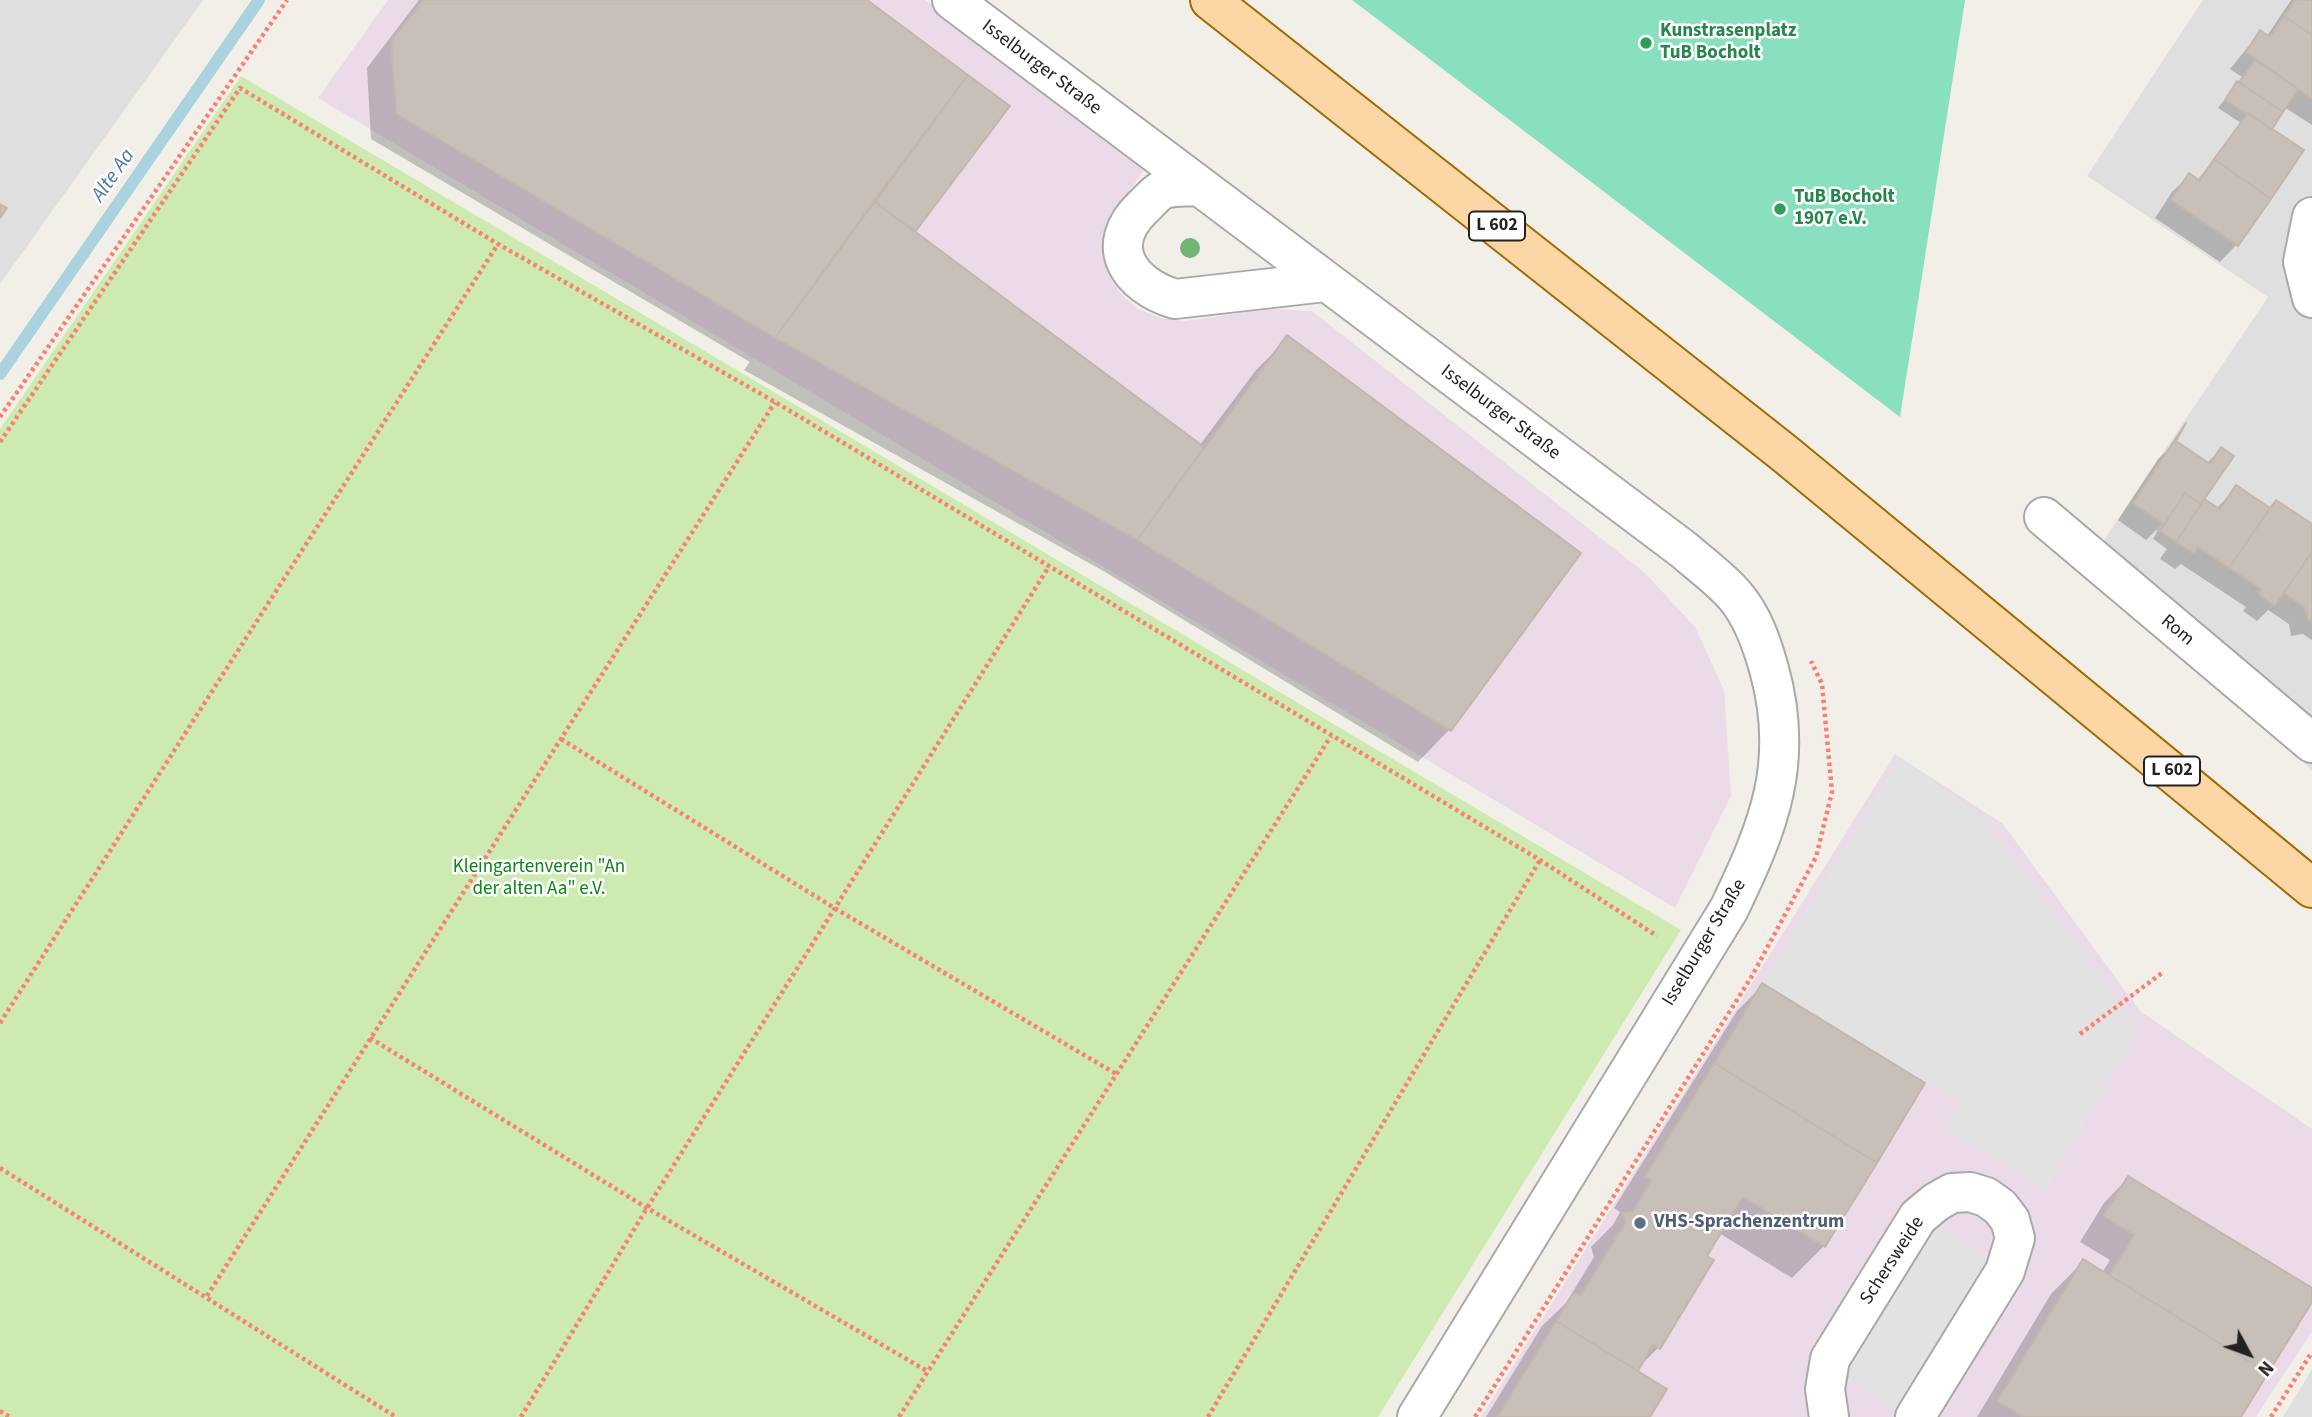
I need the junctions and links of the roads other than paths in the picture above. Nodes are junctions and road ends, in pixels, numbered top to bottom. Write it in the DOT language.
graph roads {
  1 [pos="952,0"];
  2 [pos="1210,0"];
  3 [pos="1196,186"];
  4 [pos="2312,217"];
  5 [pos="1325,282"];
  6 [pos="2312,298"];
  7 [pos="2044,517"];
  8 [pos="2312,743"];
  9 [pos="2312,888"];
  10 [pos="1417,1417"];
  11 [pos="1829,1417"];
  12 [pos="1915,1417"];
  1 -- 3 [label="street, Isselburger Straße"];
  2 -- 9 [label="main road, L 602"];
  3 -- 5 [label="street, Isselburger Straße"];
  3 -- 5 [label="street"];
  4 -- 6 [label="street"];
  5 -- 10 [label="street, Isselburger Straße"];
  7 -- 8 [label="street, Rom"];
  11 -- 12 [label="street, Schersweide"];
}
